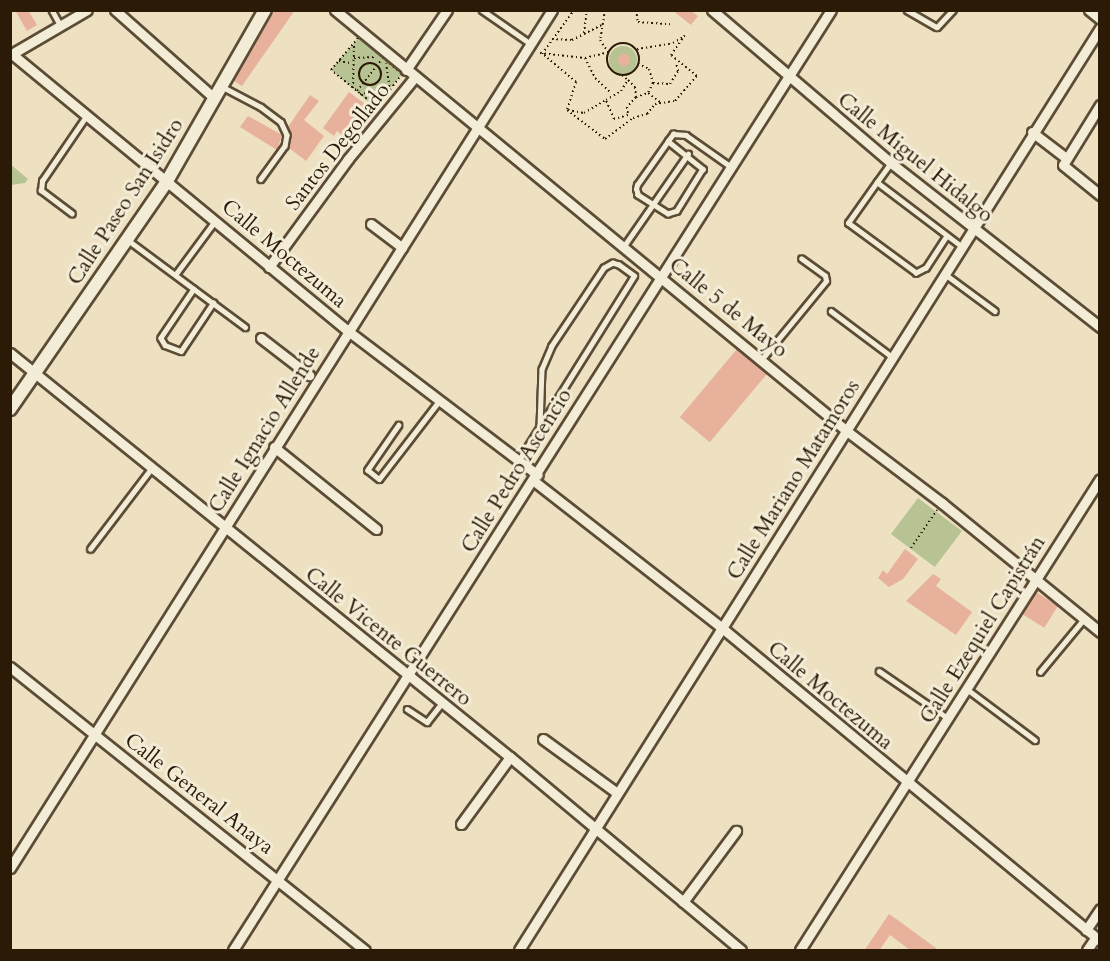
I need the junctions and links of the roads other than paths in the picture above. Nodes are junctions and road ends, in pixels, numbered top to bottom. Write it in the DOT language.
graph roads {
  1 [pos="52,10"];
  2 [pos="87,10"];
  3 [pos="115,10"];
  4 [pos="266,10"];
  5 [pos="335,10"];
  6 [pos="447,10"];
  7 [pos="482,10"];
  8 [pos="552,10"];
  9 [pos="712,10"];
  10 [pos="831,10"];
  11 [pos="906,10"];
  12 [pos="953,10"];
  13 [pos="1089,10"];
  14 [pos="1100,19"];
  15 [pos="61,26"];
  16 [pos="1100,27"];
  17 [pos="531,44"];
  18 [pos="11,55"];
  19 [pos="406,70"];
  20 [pos="788,77"];
  21 [pos="414,78"];
  22 [pos="221,86"];
  23 [pos="214,98"];
  24 [pos="1100,105"];
  25 [pos="87,115"];
  26 [pos="476,129"];
  27 [pos="1032,132"];
  28 [pos="668,141"];
  29 [pos="688,154"];
  30 [pos="1065,163"];
  31 [pos="891,164"];
  32 [pos="730,166"];
  33 [pos="261,179"];
  34 [pos="167,181"];
  35 [pos="877,182"];
  36 [pos="1100,195"];
  37 [pos="652,204"];
  38 [pos="72,214"];
  39 [pos="215,221"];
  40 [pos="371,224"];
  41 [pos="971,227"];
  42 [pos="947,236"];
  43 [pos="128,240"];
  44 [pos="960,245"];
  45 [pos="624,246"];
  46 [pos="402,247"];
  47 [pos="802,259"];
  48 [pos="644,262"];
  49 [pos="269,267"];
  50 [pos="943,273"];
  51 [pos="175,275"];
  52 [pos="660,275"];
  53 [pos="634,276"];
  54 [pos="194,289"];
  55 [pos="213,303"];
  56 [pos="831,311"];
  57 [pos="995,311"];
  58 [pos="245,327"];
  59 [pos="1100,327"];
  60 [pos="348,331"];
  61 [pos="261,338"];
  62 [pos="10,353"];
  63 [pos="891,356"];
  64 [pos="762,359"];
  65 [pos="35,374"];
  66 [pos="312,378"];
  67 [pos="439,401"];
  68 [pos="10,409"];
  69 [pos="399,425"];
  70 [pos="540,427"];
  71 [pos="848,432"];
  72 [pos="274,447"];
  73 [pos="519,460"];
  74 [pos="151,469"];
  75 [pos="536,478"];
  76 [pos="1098,483"];
  77 [pos="376,529"];
  78 [pos="225,530"];
  79 [pos="90,549"];
  80 [pos="1035,580"];
  81 [pos="1084,620"];
  82 [pos="722,628"];
  83 [pos="1100,632"];
  84 [pos="10,667"];
  85 [pos="879,670"];
  86 [pos="1040,672"];
  87 [pos="408,676"];
  88 [pos="968,689"];
  89 [pos="442,704"];
  90 [pos="407,709"];
  91 [pos="949,718"];
  92 [pos="95,736"];
  93 [pos="543,739"];
  94 [pos="1035,740"];
  95 [pos="510,757"];
  96 [pos="907,785"];
  97 [pos="616,794"];
  98 [pos="461,824"];
  99 [pos="594,828"];
  100 [pos="736,831"];
  101 [pos="10,868"];
  102 [pos="278,879"];
  103 [pos="683,902"];
  104 [pos="1100,909"];
  105 [pos="1086,930"];
  106 [pos="1097,939"];
  107 [pos="232,951"];
  108 [pos="365,951"];
  109 [pos="519,951"];
  110 [pos="741,951"];
  111 [pos="800,951"];
  112 [pos="1087,951"];
  1 -- 15 [label="lane"];
  2 -- 15 [label="street"];
  3 -- 23 [label="street"];
  4 -- 22 [label="main road, Calle Paseo San Isidro"];
  5 -- 19 [label="street, Calle 5 de Mayo"];
  6 -- 19 [label="street, Santos Degollado"];
  7 -- 17 [label="lane"];
  8 -- 17 [label="street, Calle Ignacio Allende"];
  9 -- 20 [label="street, Calle Miguel Hidalgo"];
  10 -- 20 [label="street, Calle Pedro Ascencio"];
  11 -- 12 [label="lane"];
  13 -- 14 [label="street"];
  15 -- 18 [label="street"];
  16 -- 27 [label="street, Calle Mariano Matamoros"];
  17 -- 26 [label="street, Calle Ignacio Allende"];
  18 -- 25 [label="street, Calle Moctezuma"];
  19 -- 21 [label="street, Calle 5 de Mayo"];
  20 -- 31 [label="street, Calle Miguel Hidalgo"];
  20 -- 32 [label="street, Calle Pedro Ascencio"];
  21 -- 26 [label="street, Calle 5 de Mayo"];
  21 -- 49 [label="street, Santos Degollado"];
  22 -- 23 [label="main road, Calle Paseo San Isidro"];
  22 -- 33 [label="lane"];
  23 -- 34 [label="main road, Calle Paseo San Isidro"];
  24 -- 30 [label="street"];
  25 -- 34 [label="street, Calle Moctezuma"];
  25 -- 38 [label="lane"];
  26 -- 45 [label="street, Calle 5 de Mayo"];
  26 -- 46 [label="street, Calle Ignacio Allende"];
  27 -- 30 [label="street"];
  27 -- 41 [label="street, Calle Mariano Matamoros"];
  28 -- 29 [label="lane"];
  28 -- 32 [label="lane"];
  28 -- 37 [label="lane"];
  29 -- 37 [label="lane"];
  29 -- 37 [label="lane"];
  30 -- 36 [label="street"];
  31 -- 35 [label="lane"];
  31 -- 41 [label="street, Calle Miguel Hidalgo"];
  32 -- 52 [label="street, Calle Pedro Ascencio"];
  34 -- 39 [label="street, Calle Moctezuma"];
  34 -- 43 [label="main road, Calle Paseo San Isidro"];
  35 -- 42 [label="lane"];
  35 -- 42 [label="lane"];
  37 -- 45 [label="lane"];
  39 -- 49 [label="street, Calle Moctezuma"];
  39 -- 51 [label="lane"];
  40 -- 46 [label="street"];
  41 -- 44 [label="street, Calle Mariano Matamoros"];
  41 -- 59 [label="street, Calle Miguel Hidalgo"];
  42 -- 44 [label="lane"];
  43 -- 51 [label="lane"];
  43 -- 65 [label="main road, Calle Paseo San Isidro"];
  44 -- 50 [label="street, Calle Mariano Matamoros"];
  45 -- 48 [label="street, Calle 5 de Mayo"];
  46 -- 60 [label="street, Calle Ignacio Allende"];
  47 -- 64 [label="lane"];
  48 -- 52 [label="street, Calle 5 de Mayo"];
  48 -- 53 [label="lane"];
  49 -- 60 [label="street, Calle Moctezuma"];
  50 -- 57 [label="lane"];
  50 -- 63 [label="street, Calle Mariano Matamoros"];
  51 -- 54 [label="lane"];
  52 -- 64 [label="street, Calle 5 de Mayo"];
  52 -- 75 [label="street, Calle Pedro Ascencio"];
  53 -- 70 [label="lane"];
  53 -- 70 [label="lane"];
  54 -- 55 [label="lane"];
  54 -- 55 [label="lane"];
  55 -- 58 [label="lane"];
  56 -- 63 [label="lane"];
  60 -- 66 [label="street, Calle Ignacio Allende"];
  60 -- 67 [label="street, Calle Moctezuma"];
  61 -- 66 [label="street"];
  62 -- 65 [label="street, Calle Vicente Guerrero"];
  63 -- 71 [label="street, Calle Mariano Matamoros"];
  64 -- 71 [label="street, Calle 5 de Mayo"];
  65 -- 68 [label="main road, Calle Paseo San Isidro"];
  65 -- 74 [label="street, Calle Vicente Guerrero"];
  66 -- 72 [label="street, Calle Ignacio Allende"];
  67 -- 69 [label="lane"];
  67 -- 73 [label="street, Calle Moctezuma"];
  70 -- 73 [label="lane"];
  71 -- 80 [label="street, Calle 5 de Mayo"];
  71 -- 82 [label="street, Calle Mariano Matamoros"];
  72 -- 77 [label="street"];
  72 -- 78 [label="street, Calle Ignacio Allende"];
  73 -- 75 [label="street, Calle Moctezuma"];
  74 -- 78 [label="street, Calle Vicente Guerrero"];
  74 -- 79 [label="lane"];
  75 -- 82 [label="street, Calle Moctezuma"];
  75 -- 87 [label="street, Calle Pedro Ascencio"];
  76 -- 80 [label="street, Calle Ezequiel Capistrán"];
  78 -- 87 [label="street, Calle Vicente Guerrero"];
  78 -- 92 [label="street, Calle Ignacio Allende"];
  80 -- 81 [label="street, Calle 5 de Mayo"];
  80 -- 88 [label="street, Calle Ezequiel Capistrán"];
  81 -- 83 [label="street, Calle 5 de Mayo"];
  81 -- 86 [label="lane"];
  82 -- 96 [label="street, Calle Moctezuma"];
  82 -- 97 [label="street, Calle Mariano Matamoros"];
  84 -- 92 [label="street, Calle General Anaya"];
  85 -- 91 [label="lane"];
  87 -- 89 [label="street, Calle Vicente Guerrero"];
  87 -- 102 [label="street, Calle Pedro Ascencio"];
  88 -- 91 [label="street, Calle Ezequiel Capistrán"];
  88 -- 94 [label="lane"];
  89 -- 90 [label="lane"];
  89 -- 95 [label="street, Calle Vicente Guerrero"];
  91 -- 96 [label="street, Calle Ezequiel Capistrán"];
  92 -- 101 [label="street, Calle Ignacio Allende"];
  92 -- 102 [label="street, Calle General Anaya"];
  93 -- 97 [label="street"];
  95 -- 98 [label="street"];
  95 -- 99 [label="street, Calle Vicente Guerrero"];
  96 -- 105 [label="street, Calle Moctezuma"];
  96 -- 111 [label="street, Calle Ezequiel Capistrán"];
  97 -- 99 [label="street, Calle Mariano Matamoros"];
  99 -- 103 [label="street, Calle Vicente Guerrero"];
  99 -- 109 [label="street, Calle Mariano Matamoros"];
  100 -- 103 [label="street"];
  102 -- 107 [label="street, Calle Pedro Ascencio"];
  102 -- 108 [label="street, Calle General Anaya"];
  103 -- 110 [label="street, Calle Vicente Guerrero"];
  104 -- 105 [label="street"];
  105 -- 106 [label="street, Calle Moctezuma"];
  106 -- 112 [label="street"];
}
